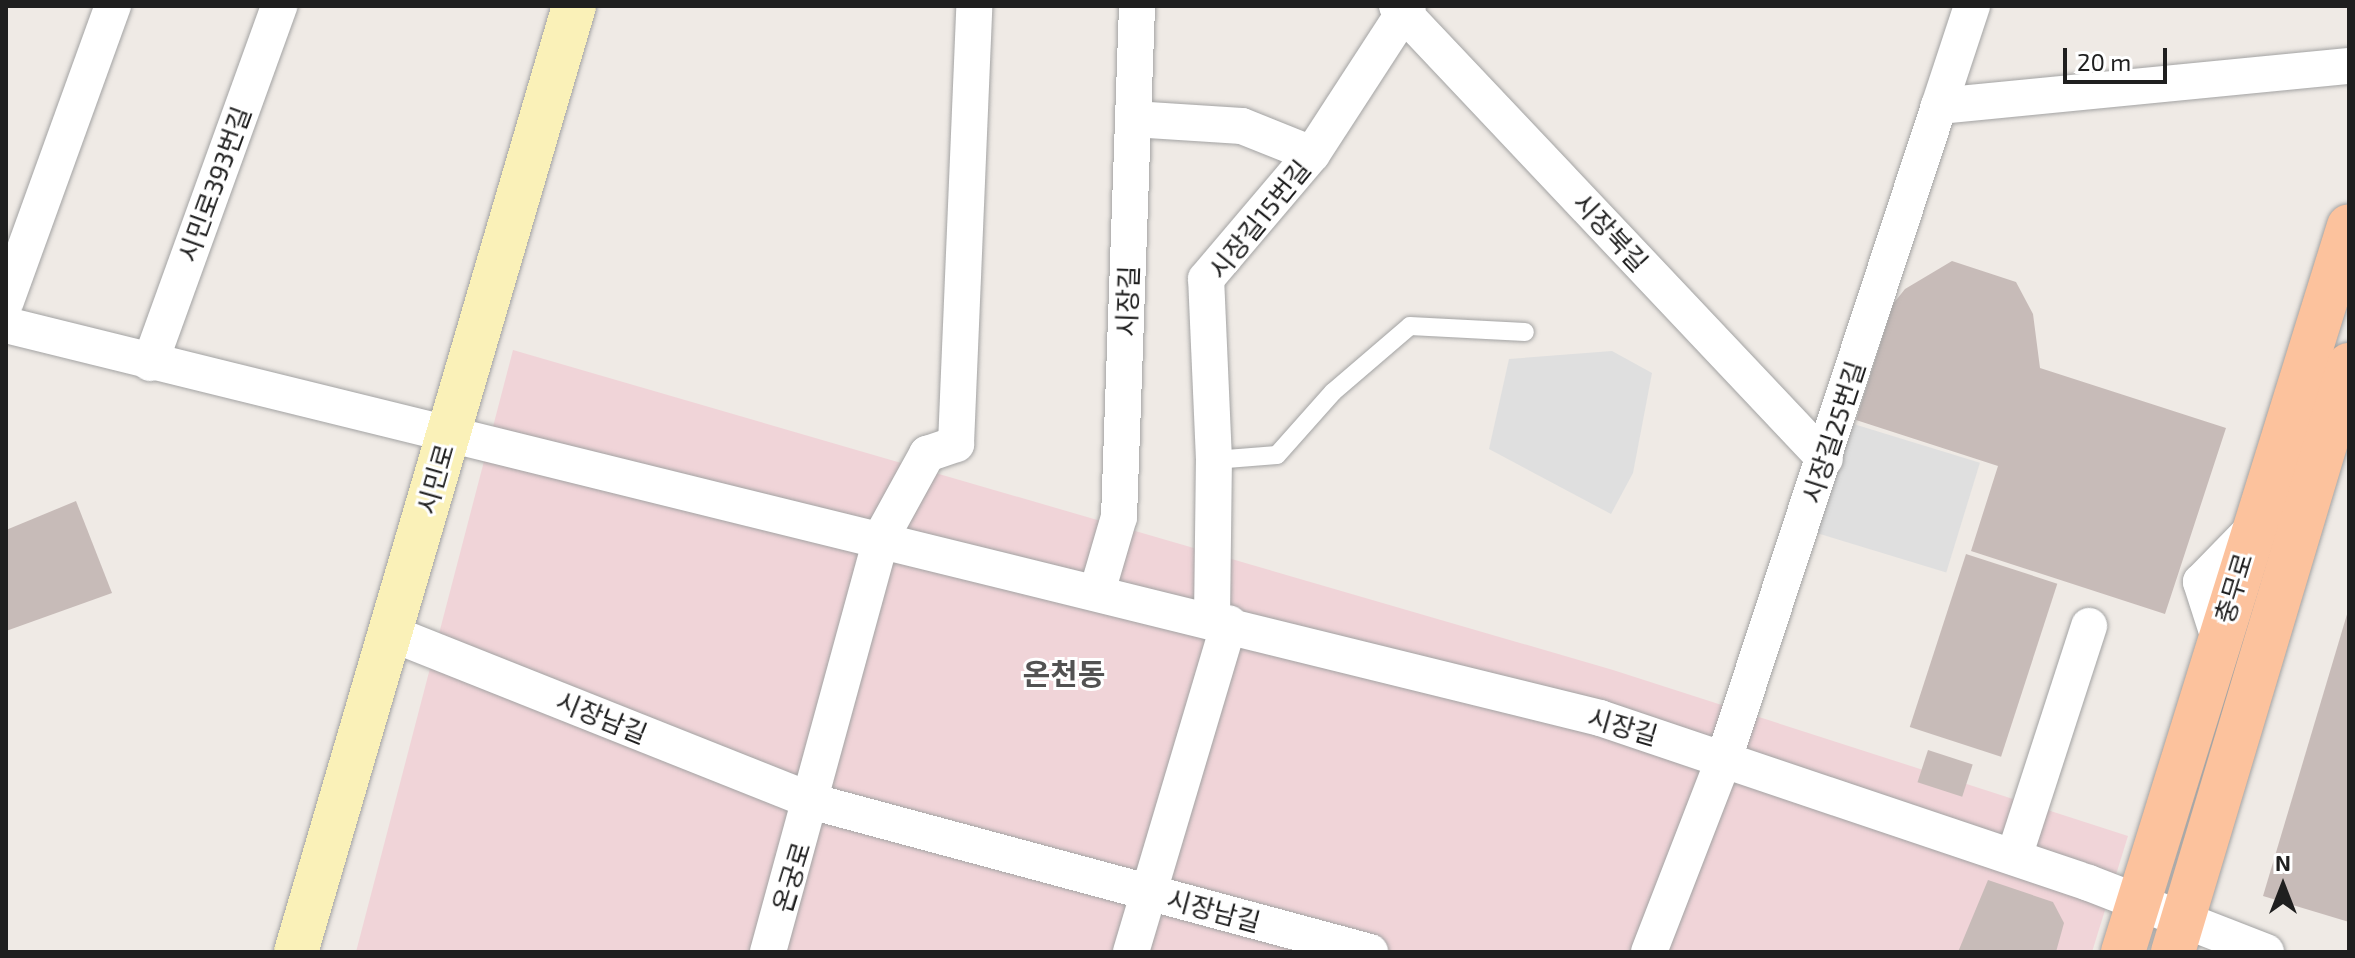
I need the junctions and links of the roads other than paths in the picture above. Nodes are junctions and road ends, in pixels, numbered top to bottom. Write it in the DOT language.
graph roads {
  1 [pos="113,6"];
  2 [pos="279,6"];
  3 [pos="574,6"];
  4 [pos="974,6"];
  5 [pos="1137,6"];
  6 [pos="1972,6"];
  7 [pos="1403,8"];
  8 [pos="2349,66"];
  9 [pos="1939,106"];
  10 [pos="1133,119"];
  11 [pos="1312,154"];
  12 [pos="2349,226"];
  13 [pos="6,301"];
  14 [pos="6,325"];
  15 [pos="1525,332"];
  16 [pos="150,363"];
  17 [pos="2349,365"];
  18 [pos="449,431"];
  19 [pos="1825,459"];
  20 [pos="1214,460"];
  21 [pos="882,536"];
  22 [pos="1097,592"];
  23 [pos="1220,621"];
  24 [pos="2089,626"];
  25 [pos="390,633"];
  26 [pos="1725,756"];
  27 [pos="814,802"];
  28 [pos="2014,857"];
  29 [pos="1150,893"];
  30 [pos="2138,900"];
  31 [pos="2178,934"];
  32 [pos="296,952"];
  33 [pos="768,952"];
  34 [pos="1131,952"];
  35 [pos="1370,952"];
  36 [pos="1649,952"];
  37 [pos="2123,952"];
  38 [pos="2266,952"];
  1 -- 13 [label="street"];
  2 -- 16 [label="street, 시민로393번길"];
  3 -- 18 [label="main road, 시민로"];
  4 -- 21 [label="street"];
  5 -- 10 [label="street, 시장길"];
  6 -- 9 [label="street, 시장길25번길"];
  7 -- 11 [label="street, 시장길15번길"];
  7 -- 19 [label="street, 시장북길"];
  8 -- 9 [label="street"];
  9 -- 19 [label="street, 시장길25번길"];
  10 -- 11 [label="street"];
  10 -- 22 [label="street, 시장길"];
  11 -- 20 [label="street, 시장길15번길"];
  12 -- 30 [label="main road, 충무로"];
  14 -- 16 [label="street"];
  15 -- 20 [label="lane"];
  16 -- 18 [label="street"];
  17 -- 31 [label="main road, 충무로"];
  18 -- 21 [label="street, 시장길"];
  18 -- 25 [label="main road, 시민로"];
  19 -- 26 [label="street, 시장길25번길"];
  20 -- 23 [label="street, 시장길15번길"];
  21 -- 22 [label="street, 시장길"];
  21 -- 27 [label="street"];
  22 -- 23 [label="street, 시장길"];
  23 -- 26 [label="street, 시장길"];
  23 -- 29 [label="street, 시장남길"];
  24 -- 28 [label="street"];
  25 -- 27 [label="street, 시장남길"];
  25 -- 32 [label="main road, 시민로"];
  26 -- 28 [label="street, 시장길"];
  26 -- 36 [label="street"];
  27 -- 29 [label="street, 시장남길"];
  27 -- 33 [label="street, 온궁로"];
  28 -- 30 [label="street, 시장길"];
  29 -- 34 [label="street"];
  29 -- 35 [label="street, 시장남길"];
  30 -- 31 [label="street, 시장길"];
  30 -- 37 [label="main road, 충무로"];
  31 -- 38 [label="street, 시장길"];
}
